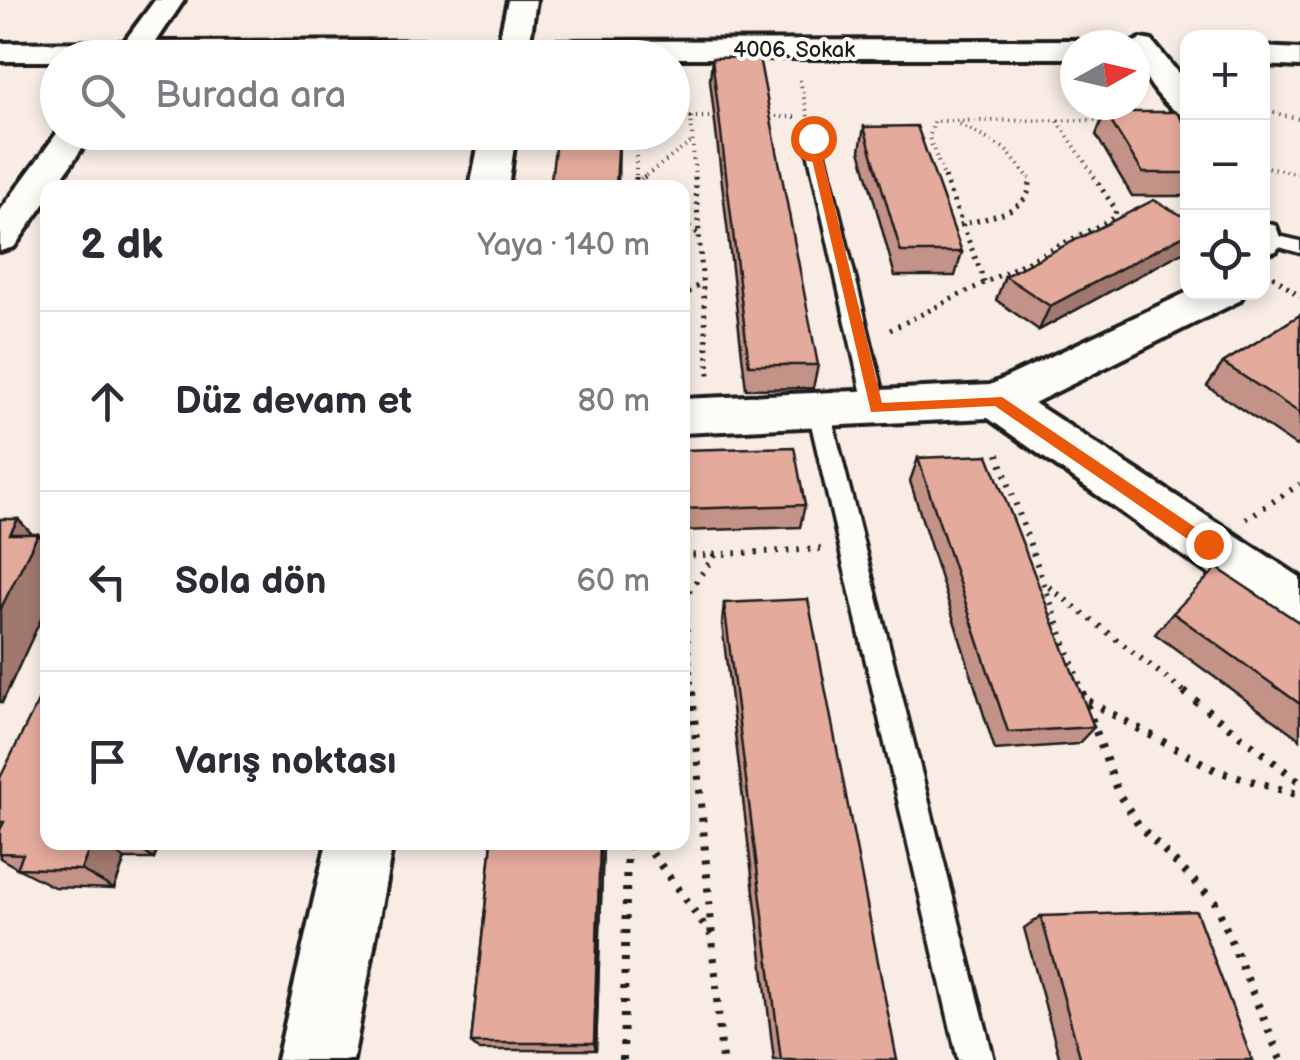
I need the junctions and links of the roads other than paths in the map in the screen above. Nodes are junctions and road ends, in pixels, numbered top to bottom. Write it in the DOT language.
graph roads {
  1 [pos="170,0"];
  2 [pos="522,0"];
  3 [pos="142,40"];
  4 [pos="515,40"];
  5 [pos="1060,49"];
  6 [pos="1150,49"];
  7 [pos="1180,51"];
  8 [pos="0,52"];
  9 [pos="690,52"];
  10 [pos="40,53"];
  11 [pos="1270,56"];
  12 [pos="1300,58"];
  13 [pos="1150,62"];
  14 [pos="1180,98"];
  15 [pos="813,138"];
  16 [pos="63,150"];
  17 [pos="496,150"];
  18 [pos="42,180"];
  19 [pos="490,180"];
  20 [pos="40,183"];
  21 [pos="0,239"];
  22 [pos="1207,300"];
  23 [pos="988,401"];
  24 [pos="876,408"];
  25 [pos="819,411"];
  26 [pos="697,415"];
  27 [pos="1300,607"];
  28 [pos="358,850"];
  29 [pos="315,1060"];
  30 [pos="976,1060"];
  1 -- 3 [label="street"];
  2 -- 4 [label="street"];
  5 -- 9 [label="street, 4006. Sokak"];
  6 -- 7 [label="street"];
  8 -- 10 [label="street, 4006. Sokak"];
  11 -- 12 [label="street"];
  13 -- 14 [label="street"];
  15 -- 24 [label="lane"];
  16 -- 18 [label="street"];
  17 -- 19 [label="street"];
  20 -- 21 [label="street"];
  22 -- 23 [label="street"];
  23 -- 24 [label="street"];
  23 -- 27 [label="street"];
  24 -- 25 [label="street"];
  25 -- 26 [label="street"];
  25 -- 30 [label="lane"];
  28 -- 29 [label="street"];
}
